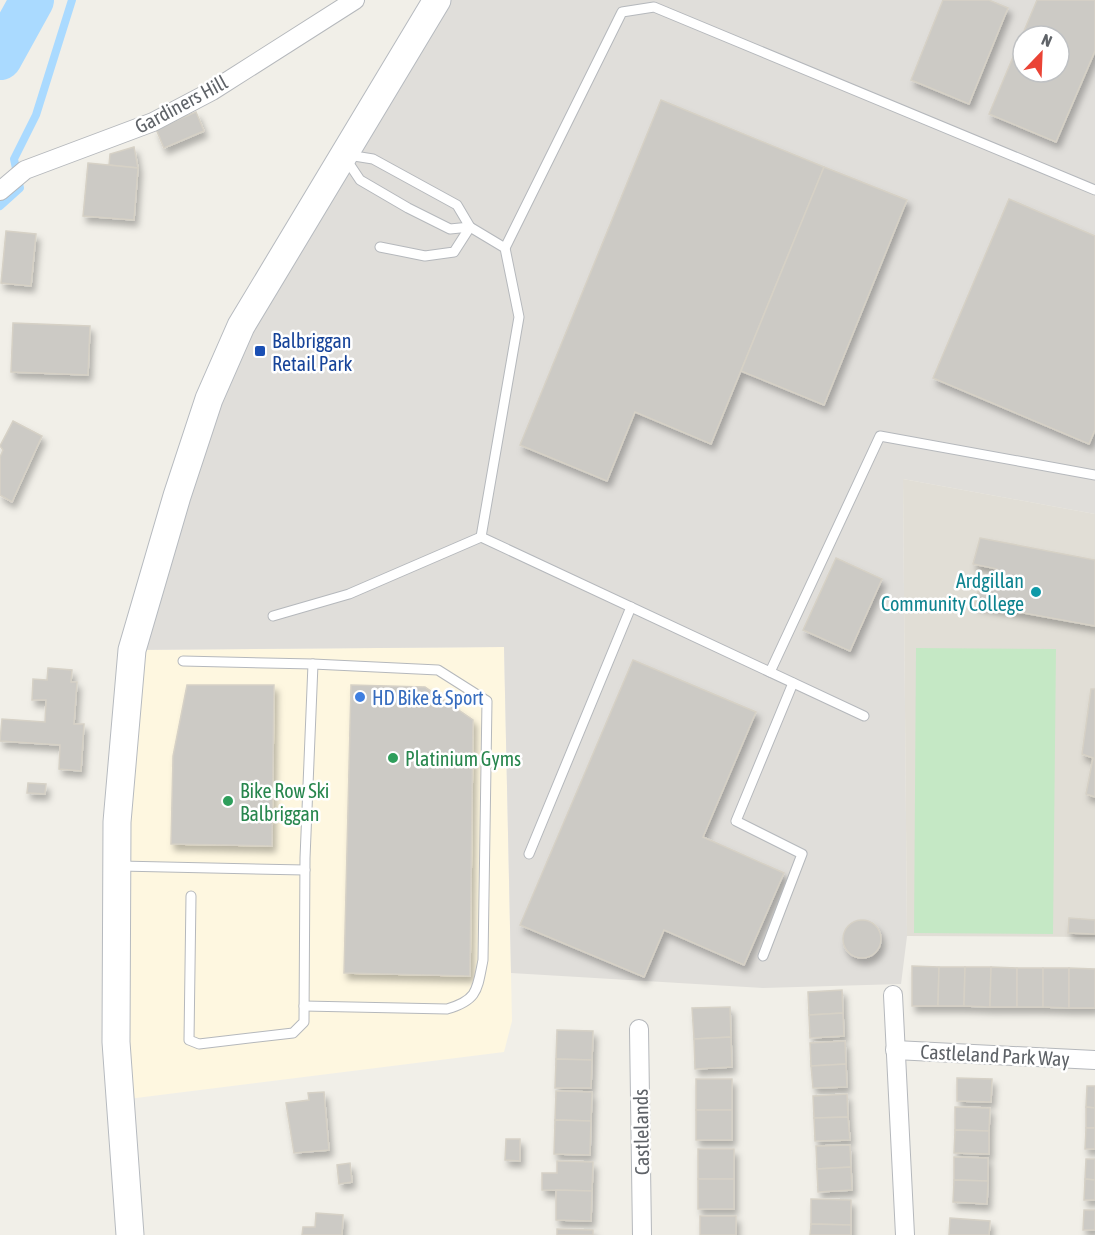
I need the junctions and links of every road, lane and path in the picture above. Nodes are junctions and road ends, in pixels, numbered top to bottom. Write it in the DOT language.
graph roads {
  1 [pos="355,0"];
  2 [pos="437,0"];
  3 [pos="343,155"];
  4 [pos="1095,178"];
  5 [pos="12,181"];
  6 [pos="1093,190"];
  7 [pos="470,227"];
  8 [pos="380,247"];
  9 [pos="505,248"];
  10 [pos="1095,475"];
  11 [pos="481,537"];
  12 [pos="631,607"];
  13 [pos="273,616"];
  14 [pos="183,662"];
  15 [pos="313,664"];
  16 [pos="770,672"];
  17 [pos="793,683"];
  18 [pos="864,716"];
  19 [pos="529,854"];
  20 [pos="117,866"];
  21 [pos="304,870"];
  22 [pos="191,896"];
  23 [pos="763,956"];
  24 [pos="893,995"];
  25 [pos="304,1006"];
  26 [pos="639,1029"];
  27 [pos="895,1050"];
  28 [pos="1095,1060"];
  29 [pos="130,1235"];
  30 [pos="642,1235"];
  31 [pos="905,1235"];
  1 -- 5 [label="street, Gardiners Hill"];
  2 -- 3 [label="main road"];
  3 -- 7 [label="lane"];
  3 -- 7 [label="lane"];
  3 -- 20 [label="main road"];
  4 -- 6 [label="lane"];
  6 -- 9 [label="lane"];
  7 -- 8 [label="lane"];
  7 -- 9 [label="lane"];
  9 -- 11 [label="lane"];
  10 -- 16 [label="lane"];
  11 -- 12 [label="lane"];
  11 -- 13 [label="lane"];
  12 -- 16 [label="lane"];
  12 -- 19 [label="lane"];
  14 -- 15 [label="lane"];
  15 -- 21 [label="lane"];
  15 -- 25 [label="lane"];
  16 -- 17 [label="lane"];
  17 -- 18 [label="lane"];
  17 -- 23 [label="lane"];
  20 -- 21 [label="lane"];
  20 -- 29 [label="main road"];
  21 -- 25 [label="lane"];
  22 -- 25 [label="lane"];
  24 -- 27 [label="street, Castleland Park Way"];
  26 -- 30 [label="street, Castlelands"];
  27 -- 28 [label="street, Castleland Park Way"];
  27 -- 31 [label="street, Castleland Park Way"];
}
